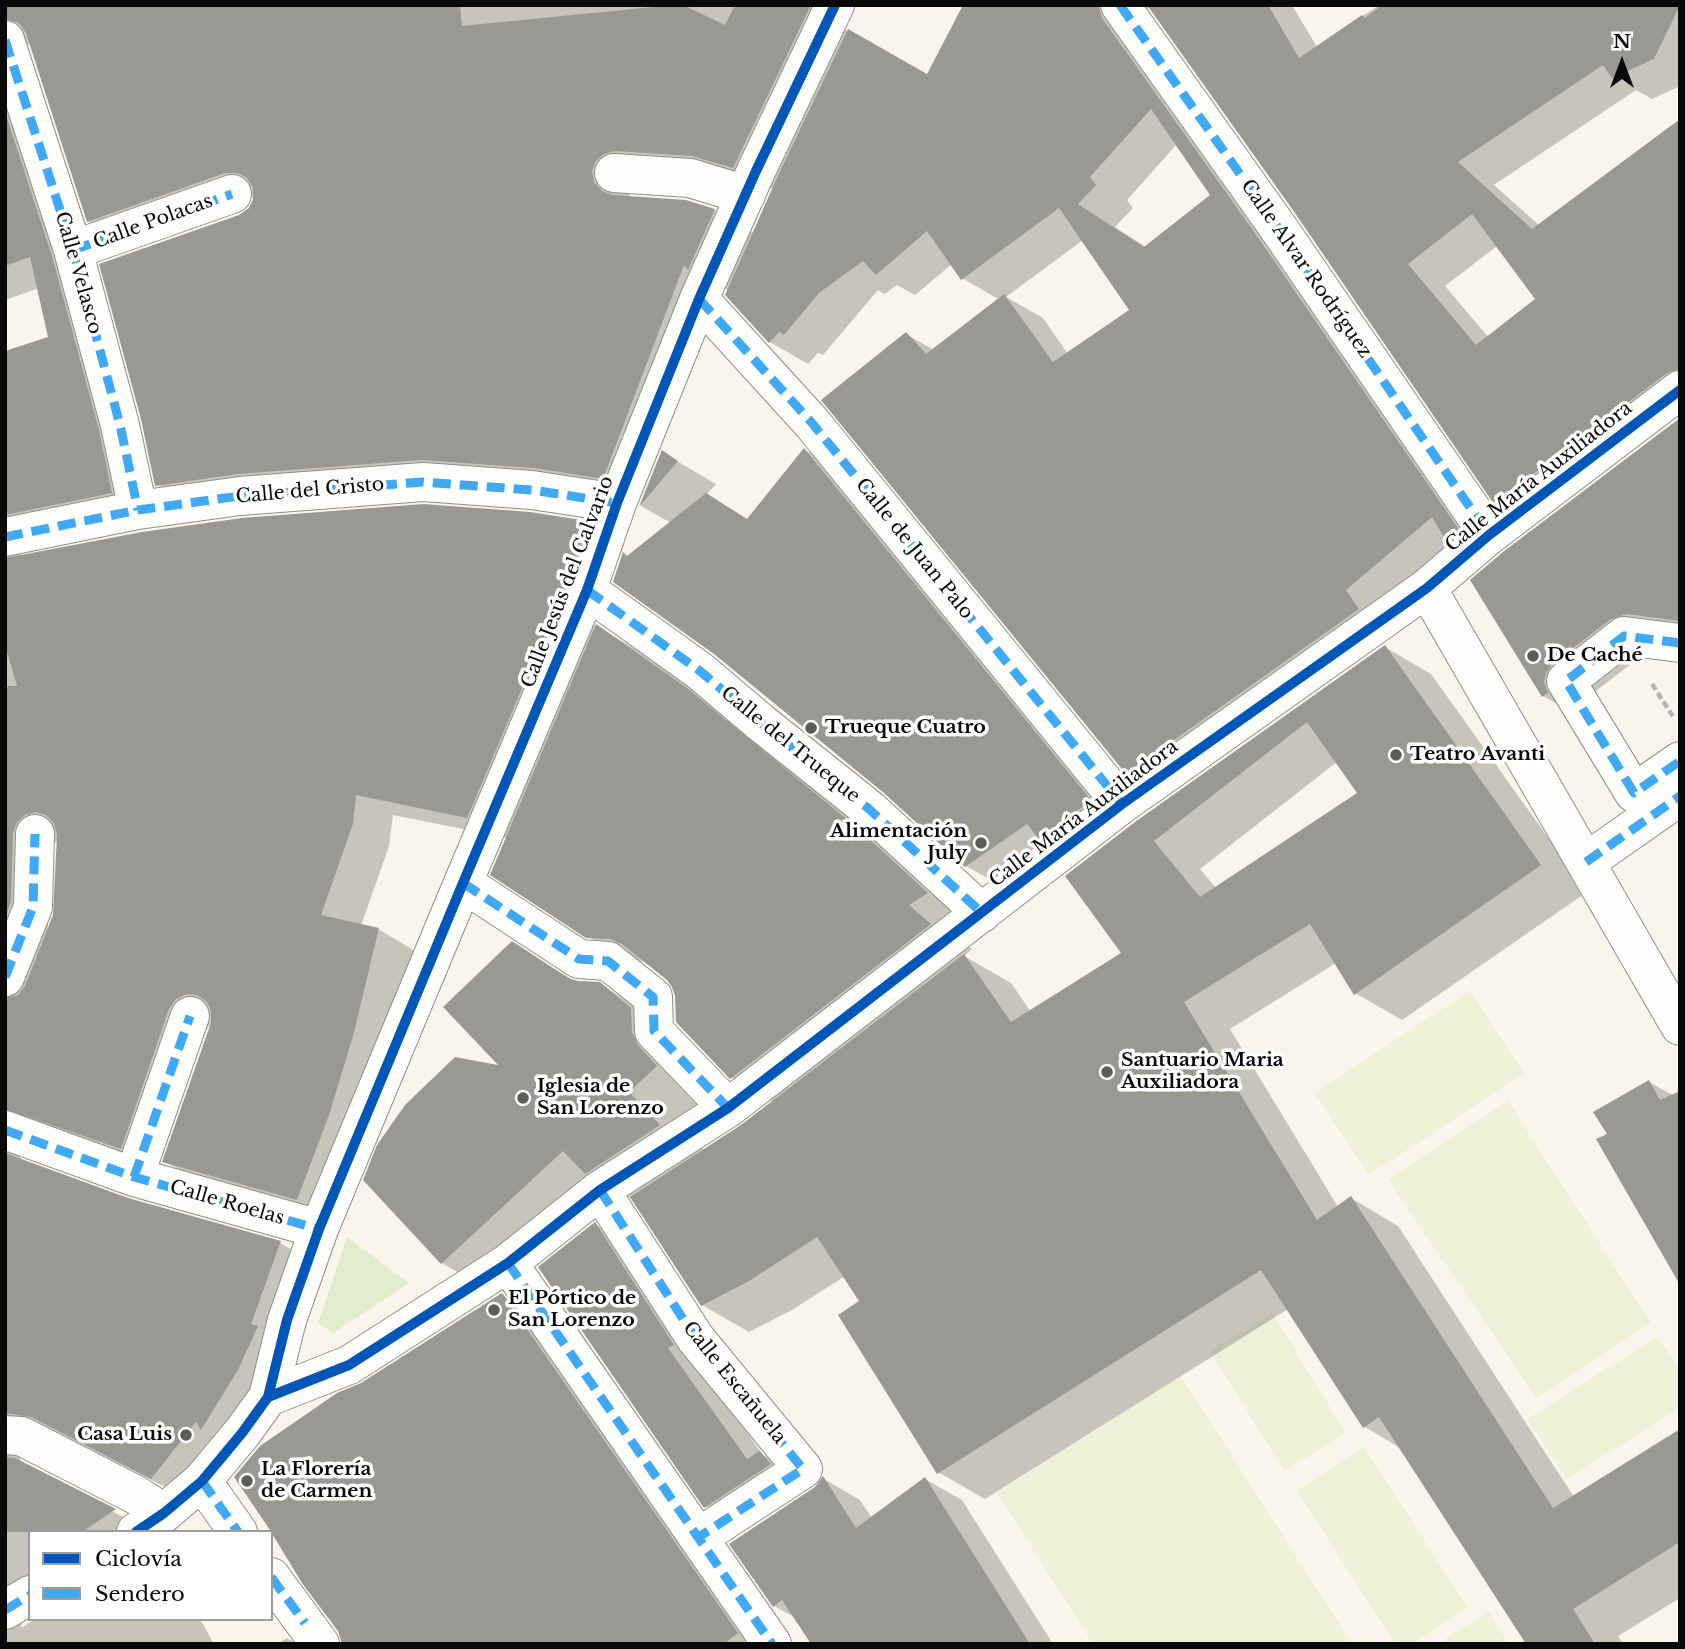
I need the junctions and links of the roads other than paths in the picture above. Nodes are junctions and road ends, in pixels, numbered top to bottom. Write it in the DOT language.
graph roads {
  1 [pos="835,5"];
  2 [pos="1120,5"];
  3 [pos="5,40"];
  4 [pos="614,173"];
  5 [pos="232,194"];
  6 [pos="746,195"];
  7 [pos="73,250"];
  8 [pos="699,299"];
  9 [pos="1680,390"];
  10 [pos="617,503"];
  11 [pos="138,510"];
  12 [pos="1489,535"];
  13 [pos="5,537"];
  14 [pos="1427,588"];
  15 [pos="587,590"];
  16 [pos="1680,643"];
  17 [pos="1680,761"];
  18 [pos="1680,796"];
  19 [pos="1122,804"];
  20 [pos="35,834"];
  21 [pos="1586,862"];
  22 [pos="463,883"];
  23 [pos="982,913"];
  24 [pos="5,977"];
  25 [pos="190,1016"];
  26 [pos="1680,1026"];
  27 [pos="728,1108"];
  28 [pos="5,1130"];
  29 [pos="134,1177"];
  30 [pos="600,1190"];
  31 [pos="319,1229"];
  32 [pos="508,1263"];
  33 [pos="268,1397"];
  34 [pos="5,1435"];
  35 [pos="202,1481"];
  36 [pos="150,1522"];
  37 [pos="237,1530"];
  38 [pos="699,1537"];
  39 [pos="273,1580"];
  40 [pos="28,1596"];
  41 [pos="5,1610"];
  42 [pos="320,1644"];
  43 [pos="772,1644"];
  1 -- 6 [label="street, Calle Jesús del Calvario"];
  2 -- 12 [label="street, Calle Alvar Rodríguez"];
  3 -- 7 [label="street, Calle Velasco"];
  4 -- 6 [label="street"];
  5 -- 7 [label="street, Calle Polacas"];
  6 -- 8 [label="street, Calle Jesús del Calvario"];
  7 -- 11 [label="street, Calle Velasco"];
  8 -- 10 [label="street, Calle Jesús del Calvario"];
  8 -- 19 [label="street, Calle de Juan Palo"];
  9 -- 12 [label="street, Calle María Auxiliadora"];
  10 -- 11 [label="street, Calle del Cristo"];
  10 -- 15 [label="street, Calle Jesús del Calvario"];
  11 -- 13 [label="street, Calle del Cristo"];
  12 -- 14 [label="street, Calle María Auxiliadora"];
  14 -- 19 [label="street, Calle María Auxiliadora"];
  14 -- 21 [label="street"];
  15 -- 22 [label="street, Calle Jesús del Calvario"];
  15 -- 23 [label="street, Calle del Trueque"];
  16 -- 17 [label="street"];
  18 -- 21 [label="street"];
  19 -- 23 [label="street, Calle María Auxiliadora"];
  20 -- 24 [label="street"];
  21 -- 26 [label="street"];
  22 -- 27 [label="street"];
  22 -- 31 [label="street, Calle Jesús del Calvario"];
  23 -- 27 [label="street, Calle María Auxiliadora"];
  25 -- 29 [label="street"];
  27 -- 30 [label="street, Calle María Auxiliadora"];
  28 -- 29 [label="street, Calle Roelas"];
  29 -- 31 [label="street, Calle Roelas"];
  30 -- 32 [label="street, Calle María Auxiliadora"];
  30 -- 38 [label="street, Calle Escañuela"];
  31 -- 33 [label="street, Calle Jesús del Calvario"];
  32 -- 33 [label="street, Calle María Auxiliadora"];
  32 -- 38 [label="street"];
  33 -- 35 [label="street"];
  34 -- 36 [label="street"];
  35 -- 36 [label="street"];
  35 -- 37 [label="street"];
  38 -- 43 [label="street"];
  39 -- 42 [label="street"];
  40 -- 41 [label="street"];
}
